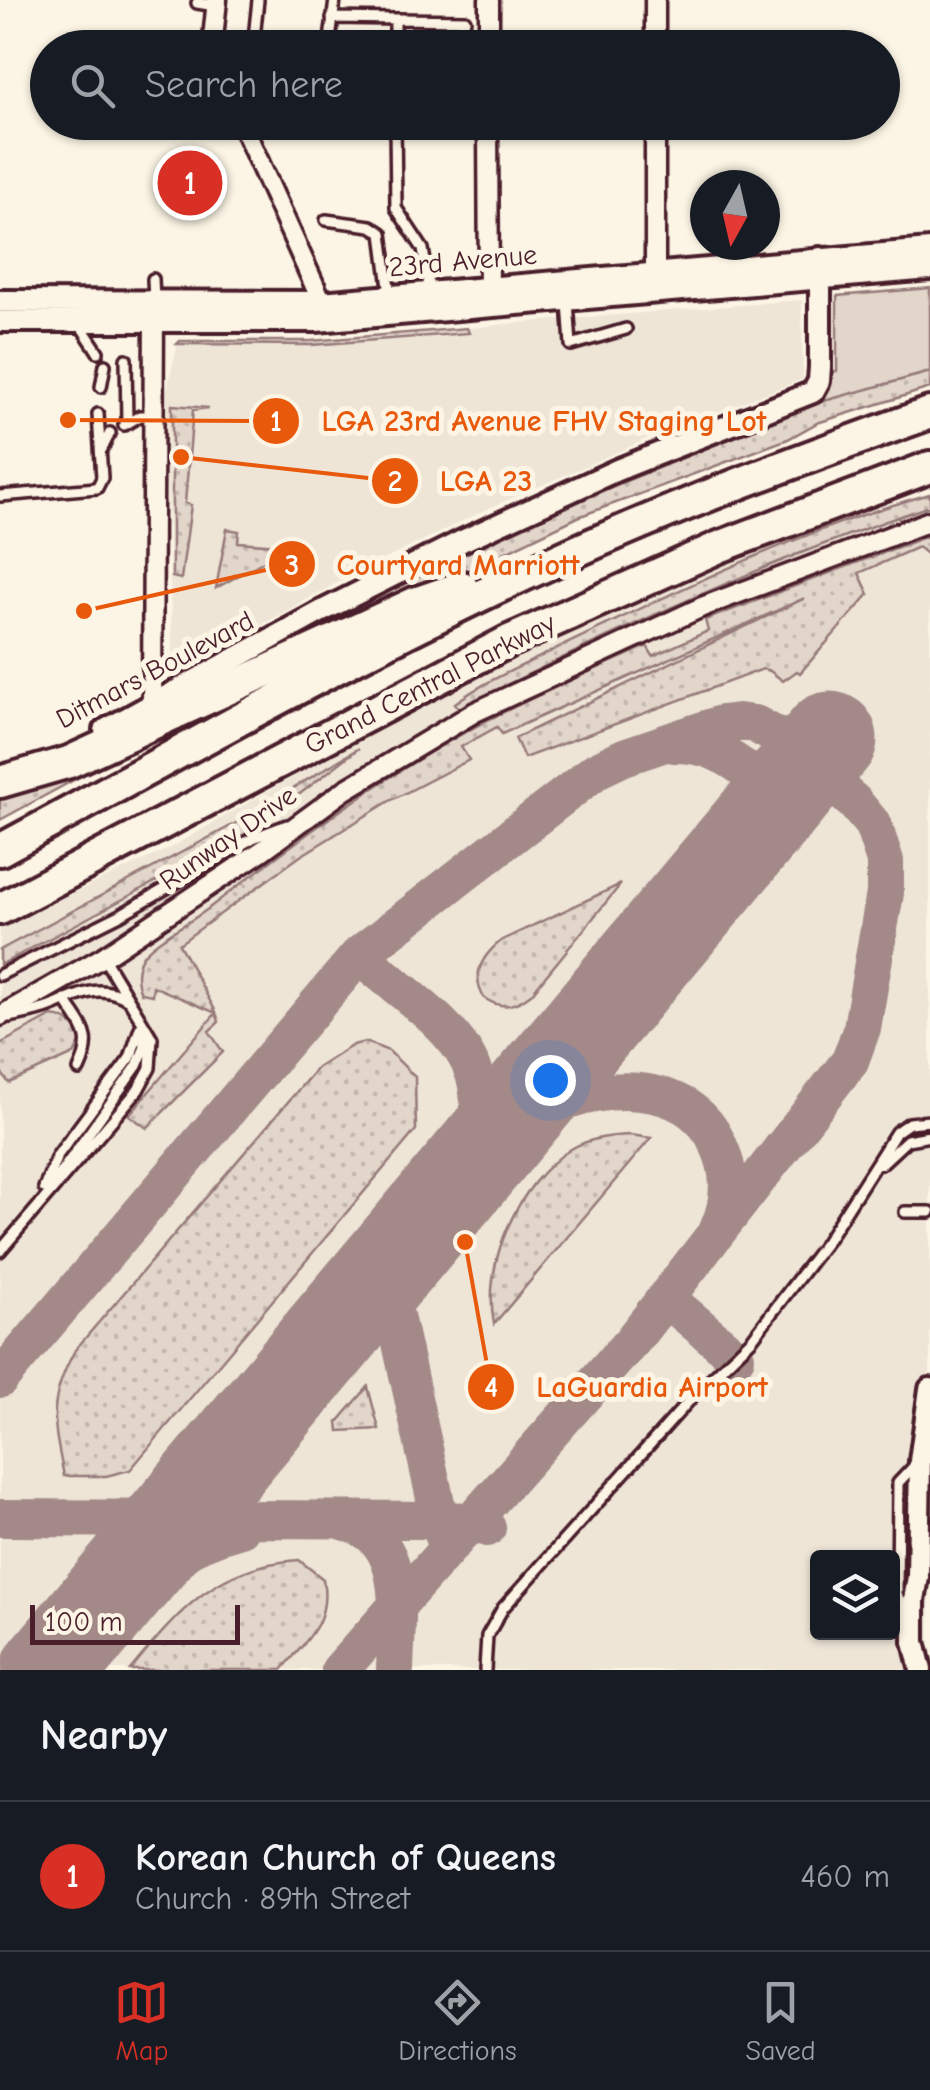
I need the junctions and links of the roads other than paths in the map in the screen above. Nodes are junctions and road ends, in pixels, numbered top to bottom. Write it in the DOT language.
graph roads {
  1 [pos="258,0"];
  2 [pos="335,0"];
  3 [pos="489,0"];
  4 [pos="655,0"];
  5 [pos="197,3"];
  6 [pos="217,3"];
  7 [pos="332,18"];
  8 [pos="395,19"];
  9 [pos="465,20"];
  10 [pos="214,30"];
  11 [pos="255,30"];
  12 [pos="331,30"];
  13 [pos="395,30"];
  14 [pos="489,30"];
  15 [pos="655,30"];
  16 [pos="248,140"];
  17 [pos="396,140"];
  18 [pos="488,140"];
  19 [pos="655,140"];
  20 [pos="326,220"];
  21 [pos="930,250"];
  22 [pos="820,268"];
  23 [pos="930,269"];
  24 [pos="153,278"];
  25 [pos="654,282"];
  26 [pos="390,296"];
  27 [pos="489,296"];
  28 [pos="568,299"];
  29 [pos="0,301"];
  30 [pos="431,301"];
  31 [pos="326,311"];
  32 [pos="154,312"];
  33 [pos="0,321"];
  34 [pos="77,321"];
  35 [pos="626,329"];
  36 [pos="98,352"];
  37 [pos="126,359"];
  38 [pos="105,365"];
  39 [pos="100,388"];
  40 [pos="98,414"];
  41 [pos="930,414"];
  42 [pos="154,416"];
  43 [pos="110,433"];
  44 [pos="102,452"];
  45 [pos="930,467"];
  46 [pos="930,480"];
  47 [pos="861,493"];
  48 [pos="0,496"];
  49 [pos="930,521"];
  50 [pos="601,540"];
  51 [pos="152,705"];
  52 [pos="0,782"];
  53 [pos="303,819"];
  54 [pos="0,850"];
  55 [pos="94,861"];
  56 [pos="0,909"];
  57 [pos="0,927"];
  58 [pos="103,957"];
  59 [pos="0,976"];
  60 [pos="65,1000"];
  61 [pos="130,1000"];
  62 [pos="0,1018"];
  63 [pos="141,1020"];
  64 [pos="79,1070"];
  65 [pos="930,1120"];
  66 [pos="930,1136"];
  67 [pos="872,1173"];
  68 [pos="36,1209"];
  69 [pos="905,1212"];
  70 [pos="930,1212"];
  71 [pos="0,1251"];
  72 [pos="930,1388"];
  73 [pos="919,1650"];
  74 [pos="485,1670"];
  75 [pos="920,1670"];
  1 -- 11 [label="lane"];
  2 -- 7 [label="lane"];
  3 -- 14 [label="street"];
  4 -- 15 [label="street"];
  5 -- 6 [label="lane"];
  6 -- 10 [label="street"];
  7 -- 8 [label="lane"];
  7 -- 12 [label="lane"];
  8 -- 9 [label="lane"];
  8 -- 13 [label="lane"];
  16 -- 31 [label="street"];
  17 -- 30 [label="lane"];
  18 -- 27 [label="street"];
  19 -- 25 [label="street"];
  20 -- 26 [label="lane"];
  21 -- 22 [label="street, 23rd Avenue"];
  22 -- 23 [label="street, 23rd Avenue"];
  22 -- 25 [label="street, 23rd Avenue"];
  22 -- 51 [label="street, Ditmars Boulevard"];
  24 -- 32 [label="lane"];
  25 -- 27 [label="street, 23rd Avenue"];
  25 -- 28 [label="street, 23rd Avenue"];
  26 -- 30 [label="street, 23rd Avenue"];
  26 -- 31 [label="street, 23rd Avenue"];
  27 -- 28 [label="street, 23rd Avenue"];
  27 -- 30 [label="street, 23rd Avenue"];
  28 -- 35 [label="lane"];
  29 -- 32 [label="street, 23rd Avenue"];
  30 -- 31 [label="street, 23rd Avenue"];
  31 -- 32 [label="street, 23rd Avenue"];
  32 -- 34 [label="street, 23rd Avenue"];
  32 -- 42 [label="street"];
  33 -- 34 [label="street, 23rd Avenue"];
  34 -- 36 [label="lane"];
  37 -- 42 [label="lane"];
  38 -- 39 [label="lane"];
  40 -- 44 [label="lane"];
  41 -- 50 [label="highway, Grand Central Parkway"];
  42 -- 51 [label="street"];
  43 -- 44 [label="lane"];
  44 -- 48 [label="lane"];
  45 -- 47 [label="highway, Grand Central Parkway"];
  46 -- 47 [label="highway"];
  47 -- 55 [label="highway, Grand Central Parkway"];
  49 -- 53 [label="street, Runway Drive"];
  50 -- 52 [label="highway"];
  50 -- 54 [label="highway, Grand Central Parkway"];
  51 -- 52 [label="street, Ditmars Boulevard"];
  53 -- 58 [label="street, Runway Drive"];
  53 -- 59 [label="lane"];
  55 -- 56 [label="highway, Grand Central Parkway"];
  55 -- 57 [label="highway"];
  58 -- 61 [label="lane"];
  58 -- 62 [label="street, Runway Drive"];
  60 -- 61 [label="lane"];
  60 -- 62 [label="lane"];
  60 -- 64 [label="lane"];
  61 -- 63 [label="lane"];
  63 -- 68 [label="lane"];
  63 -- 68 [label="lane"];
  65 -- 67 [label="lane"];
  66 -- 67 [label="lane"];
  67 -- 74 [label="lane"];
  68 -- 71 [label="lane"];
  69 -- 70 [label="lane"];
  72 -- 73 [label="street"];
  73 -- 75 [label="street"];
}
